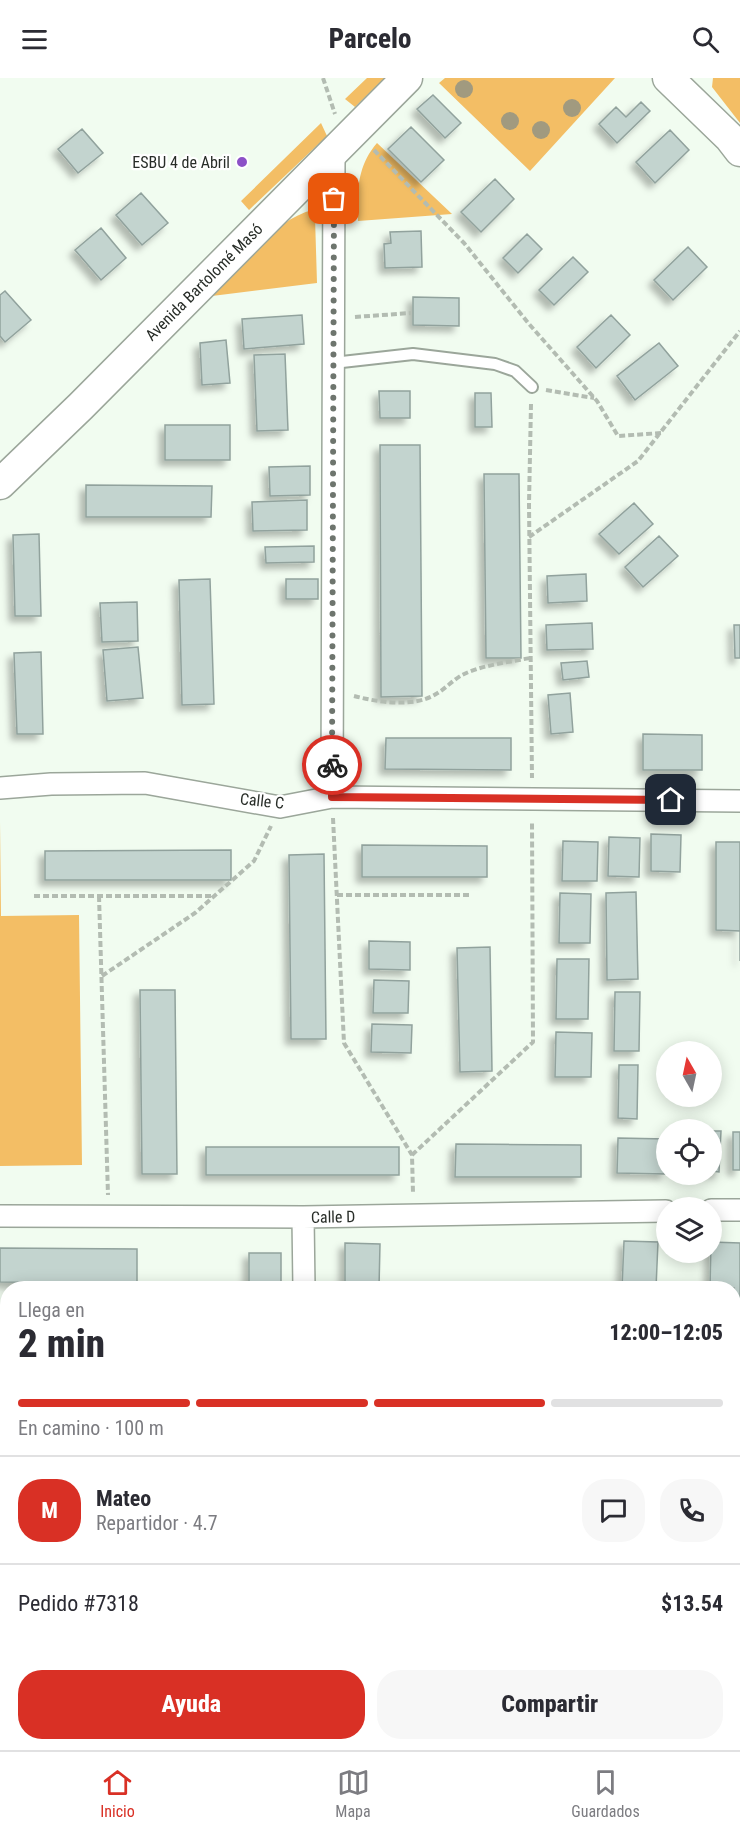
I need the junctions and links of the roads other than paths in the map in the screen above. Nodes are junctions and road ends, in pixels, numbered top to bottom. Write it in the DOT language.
graph roads {
  1 [pos="407,78"];
  2 [pos="668,78"];
  3 [pos="344,141"];
  4 [pos="740,151"];
  5 [pos="333,363"];
  6 [pos="532,387"];
  7 [pos="0,484"];
  8 [pos="0,788"];
  9 [pos="332,797"];
  10 [pos="740,801"];
  11 [pos="722,1210"];
  12 [pos="740,1210"];
  13 [pos="656,1211"];
  14 [pos="0,1216"];
  15 [pos="303,1217"];
  16 [pos="304,1281"];
  1 -- 3 [label="main road, Avenida Bartolomé Masó"];
  2 -- 4 [label="main road"];
  3 -- 5 [label="street"];
  3 -- 7 [label="main road, Avenida Bartolomé Masó"];
  5 -- 6 [label="lane"];
  5 -- 9 [label="street"];
  8 -- 9 [label="street, Calle C"];
  9 -- 10 [label="street, Calle C"];
  11 -- 12 [label="street"];
  13 -- 15 [label="street, Calle D"];
  14 -- 15 [label="street, Calle D"];
  15 -- 16 [label="street"];
}
